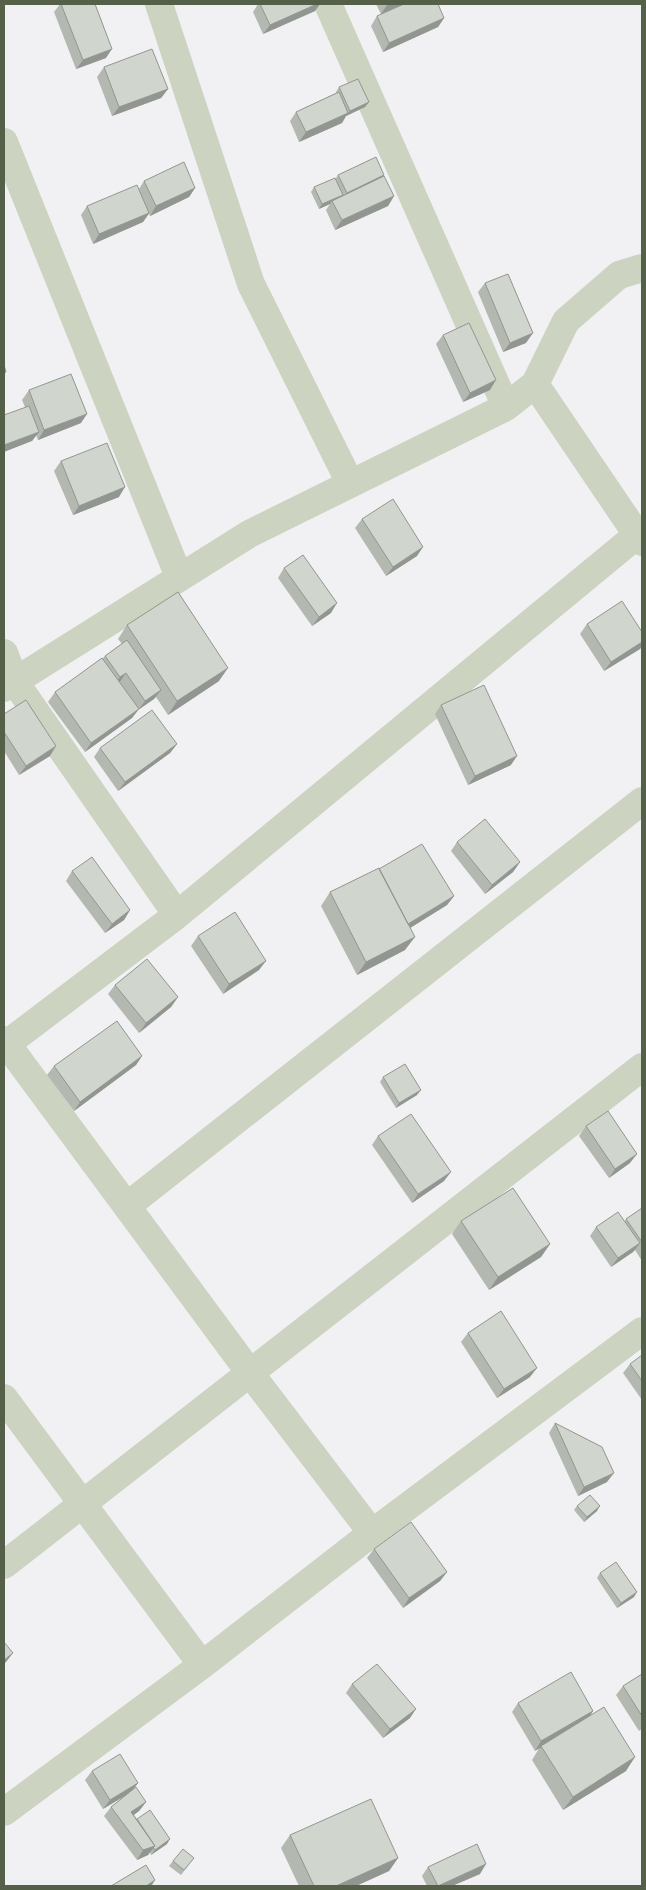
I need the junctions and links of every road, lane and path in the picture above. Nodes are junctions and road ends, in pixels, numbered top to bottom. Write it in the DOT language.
graph roads {
  1 [pos="159,4"];
  2 [pos="328,4"];
  3 [pos="4,142"];
  4 [pos="642,268"];
  5 [pos="535,384"];
  6 [pos="506,407"];
  7 [pos="350,483"];
  8 [pos="640,536"];
  9 [pos="179,577"];
  10 [pos="4,653"];
  11 [pos="10,685"];
  12 [pos="642,801"];
  13 [pos="177,915"];
  14 [pos="5,1043"];
  15 [pos="642,1067"];
  16 [pos="127,1206"];
  17 [pos="642,1330"];
  18 [pos="250,1373"];
  19 [pos="4,1398"];
  20 [pos="83,1504"];
  21 [pos="372,1533"];
  22 [pos="4,1565"];
  23 [pos="202,1665"];
  24 [pos="4,1812"];
  1 -- 7 [label="street"];
  2 -- 6 [label="street"];
  3 -- 9 [label="street"];
  4 -- 5 [label="street"];
  5 -- 6 [label="street"];
  5 -- 8 [label="street"];
  6 -- 7 [label="street"];
  7 -- 9 [label="street"];
  8 -- 13 [label="street"];
  9 -- 11 [label="street"];
  10 -- 11 [label="street"];
  11 -- 13 [label="street"];
  12 -- 16 [label="street"];
  13 -- 14 [label="street"];
  14 -- 16 [label="street"];
  15 -- 18 [label="street"];
  16 -- 18 [label="street"];
  17 -- 21 [label="street"];
  18 -- 20 [label="street"];
  18 -- 21 [label="street"];
  19 -- 20 [label="street"];
  20 -- 22 [label="street"];
  20 -- 23 [label="street"];
  21 -- 23 [label="street"];
  23 -- 24 [label="street"];
}
